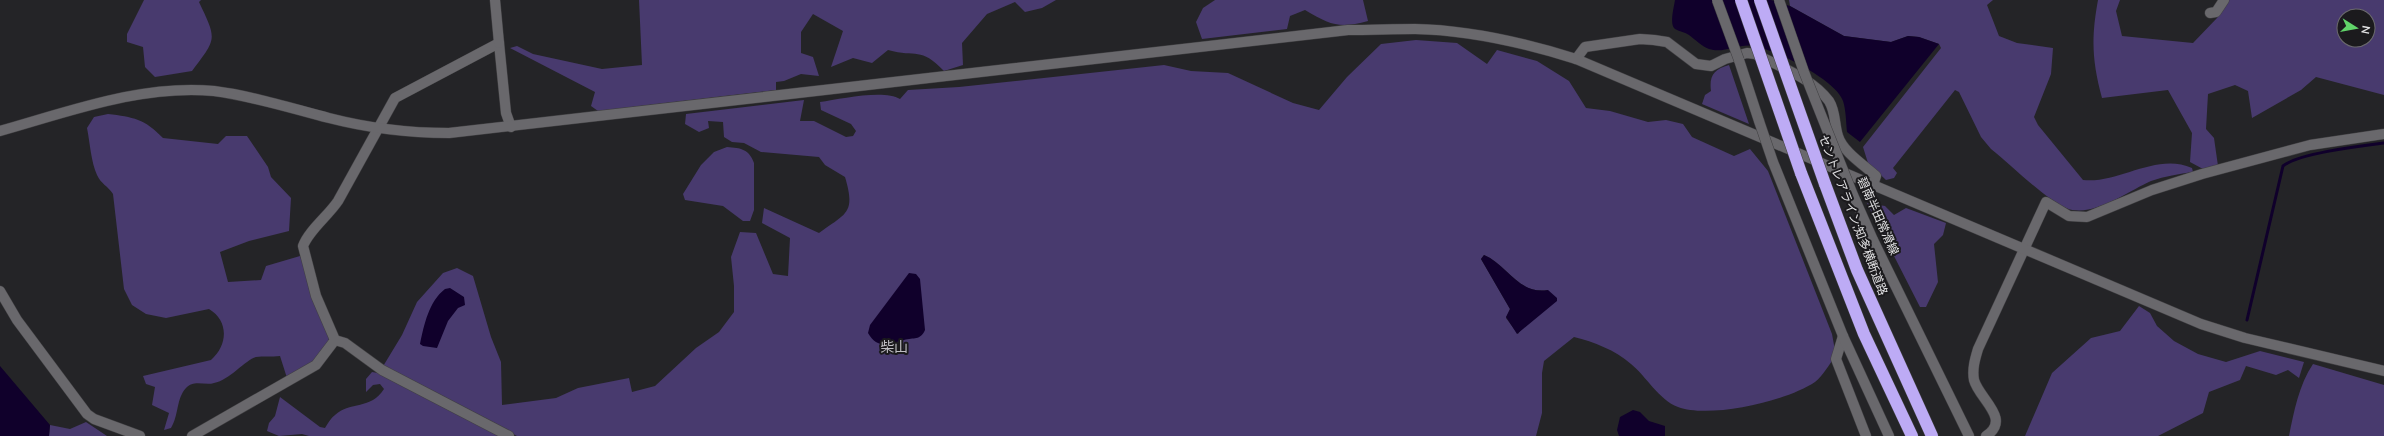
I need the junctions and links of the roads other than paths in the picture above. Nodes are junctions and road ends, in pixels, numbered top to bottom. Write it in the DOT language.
graph roads {
  1 [pos="495,0"];
  2 [pos="1718,0"];
  3 [pos="1741,0"];
  4 [pos="1760,0"];
  5 [pos="1780,0"];
  6 [pos="2224,0"];
  7 [pos="2210,13"];
  8 [pos="499,43"];
  9 [pos="1576,59"];
  10 [pos="511,127"];
  11 [pos="377,128"];
  12 [pos="0,131"];
  13 [pos="2384,134"];
  14 [pos="1873,185"];
  15 [pos="2023,248"];
  16 [pos="0,291"];
  17 [pos="1843,336"];
  18 [pos="335,340"];
  19 [pos="2384,371"];
  20 [pos="140,436"];
  21 [pos="192,436"];
  22 [pos="509,436"];
  23 [pos="1866,436"];
  24 [pos="1889,436"];
  25 [pos="1912,436"];
  26 [pos="1932,436"];
  27 [pos="1969,436"];
  28 [pos="1986,436"];
  1 -- 8 [label="street"];
  2 -- 17 [label="street, bridge"];
  3 -- 25 [label="highway, bridge"];
  4 -- 26 [label="highway, セントレアライン;知多横断道路, bridge"];
  5 -- 27 [label="street, 碧南半田常滑線, bridge"];
  6 -- 7 [label="street"];
  8 -- 10 [label="street"];
  8 -- 11 [label="street"];
  9 -- 10 [label="street"];
  9 -- 14 [label="street"];
  9 -- 14 [label="street"];
  10 -- 11 [label="street"];
  11 -- 12 [label="street"];
  11 -- 18 [label="street"];
  13 -- 15 [label="street"];
  14 -- 15 [label="street"];
  15 -- 19 [label="street"];
  15 -- 28 [label="street"];
  16 -- 20 [label="street"];
  17 -- 23 [label="street"];
  17 -- 24 [label="street"];
  18 -- 21 [label="street"];
  18 -- 22 [label="street"];
}
